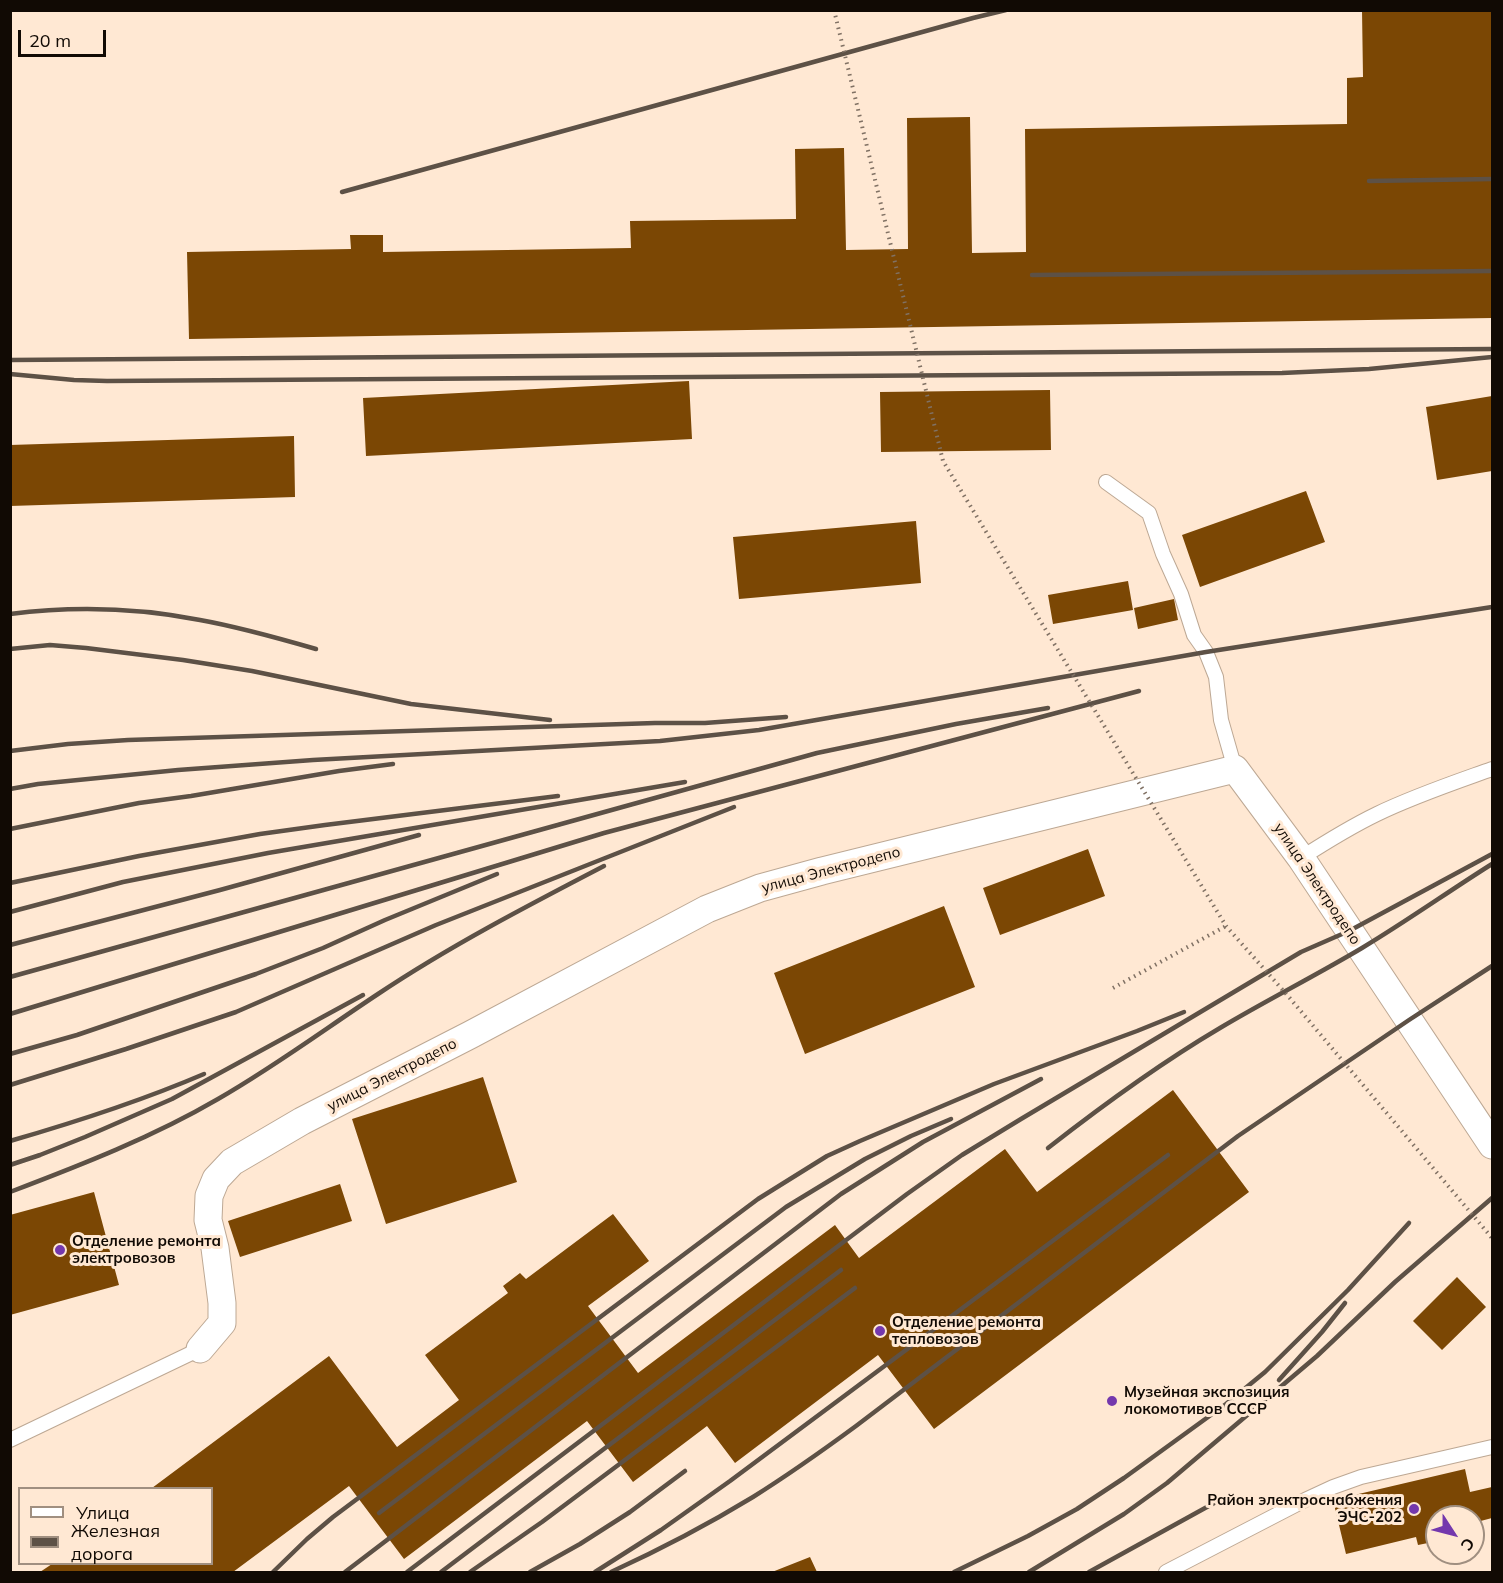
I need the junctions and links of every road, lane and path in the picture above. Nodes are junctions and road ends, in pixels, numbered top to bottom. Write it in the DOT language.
graph roads {
  1 [pos="834,10"];
  2 [pos="1107,482"];
  3 [pos="1235,769"];
  4 [pos="1492,769"];
  5 [pos="1301,858"];
  6 [pos="1226,926"];
  7 [pos="1113,988"];
  8 [pos="1492,1145"];
  9 [pos="1492,1238"];
  10 [pos="200,1349"];
  11 [pos="10,1440"];
  12 [pos="1492,1447"];
  13 [pos="1166,1572"];
  1 -- 6 [label="path, bridge"];
  2 -- 3 [label="lane"];
  3 -- 5 [label="street, улица Электродепо"];
  3 -- 10 [label="street, улица Электродепо"];
  4 -- 5 [label="lane"];
  5 -- 8 [label="street, улица Электродепо"];
  6 -- 7 [label="path"];
  6 -- 9 [label="path, bridge"];
  10 -- 11 [label="lane"];
  12 -- 13 [label="lane"];
}
